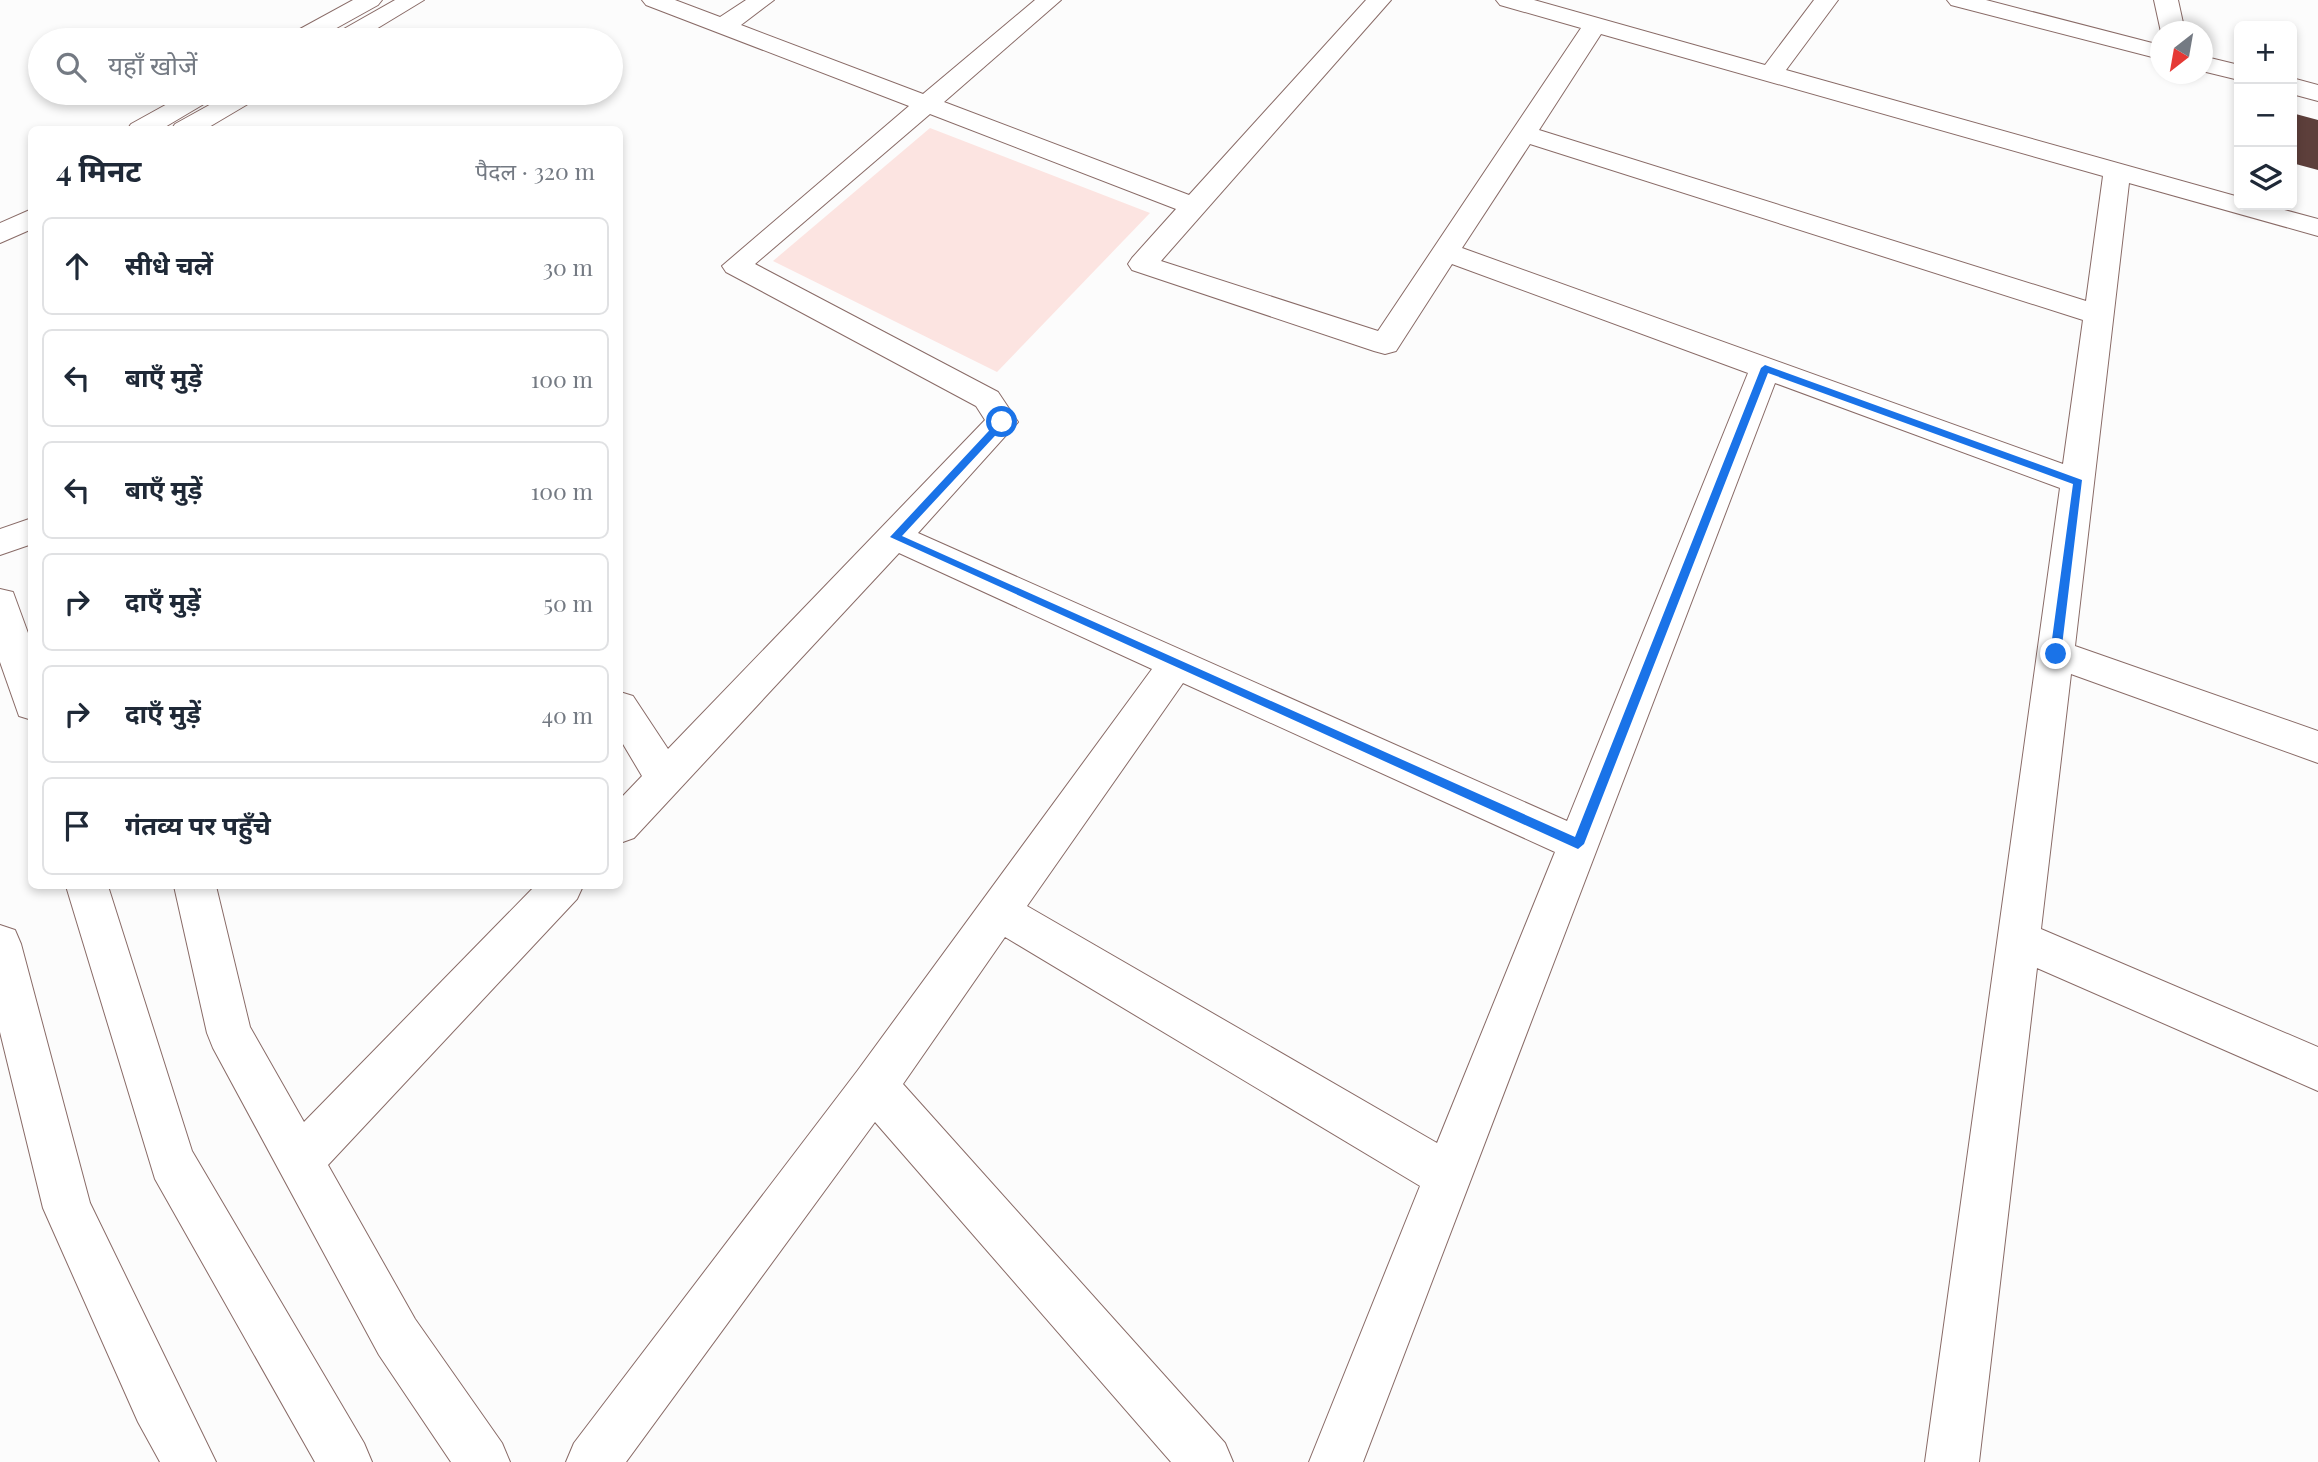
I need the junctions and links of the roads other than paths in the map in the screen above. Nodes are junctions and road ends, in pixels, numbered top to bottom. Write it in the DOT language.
graph roads {
  1 [pos="370,0"];
  2 [pos="412,0"];
  3 [pos="654,0"];
  4 [pos="762,0"];
  5 [pos="1049,0"];
  6 [pos="1379,0"];
  7 [pos="1508,0"];
  8 [pos="1826,0"];
  9 [pos="1959,0"];
  10 [pos="2166,0"];
  11 [pos="1548,5"];
  12 [pos="2171,21"];
  13 [pos="1595,25"];
  14 [pos="723,26"];
  15 [pos="320,28"];
  16 [pos="362,28"];
  17 [pos="2150,49"];
  18 [pos="2213,66"];
  19 [pos="2234,72"];
  20 [pos="1770,75"];
  21 [pos="2297,87"];
  22 [pos="2318,93"];
  23 [pos="925,103"];
  24 [pos="184,105"];
  25 [pos="227,105"];
  26 [pos="147,126"];
  27 [pos="191,126"];
  28 [pos="1524,134"];
  29 [pos="2117,172"];
  30 [pos="28,192"];
  31 [pos="1194,206"];
  32 [pos="0,208"];
  33 [pos="28,219"];
  34 [pos="2318,228"];
  35 [pos="0,235"];
  36 [pos="1446,252"];
  37 [pos="2099,315"];
  38 [pos="1765,368"];
  39 [pos="2078,482"];
  40 [pos="28,532"];
  41 [pos="895,537"];
  42 [pos="0,542"];
  43 [pos="0,602"];
  44 [pos="2056,654"];
  45 [pos="1177,663"];
  46 [pos="28,692"];
  47 [pos="623,712"];
  48 [pos="2318,747"];
  49 [pos="665,778"];
  50 [pos="623,823"];
  51 [pos="1578,844"];
  52 [pos="88,889"];
  53 [pos="196,889"];
  54 [pos="559,889"];
  55 [pos="999,911"];
  56 [pos="2020,940"];
  57 [pos="0,944"];
  58 [pos="2318,1069"];
  59 [pos="874,1086"];
  60 [pos="300,1160"];
  61 [pos="1448,1175"];
  62 [pos="190,1462"];
  63 [pos="345,1462"];
  64 [pos="483,1462"];
  65 [pos="593,1462"];
  66 [pos="1206,1462"];
  67 [pos="1336,1462"];
  68 [pos="1952,1462"];
  1 -- 15 [label="street"];
  2 -- 16 [label="street"];
  3 -- 14 [label="street"];
  4 -- 14 [label="street"];
  5 -- 23 [label="street"];
  6 -- 31 [label="street"];
  7 -- 11 [label="street"];
  8 -- 20 [label="street"];
  9 -- 17 [label="street"];
  10 -- 12 [label="street"];
  11 -- 13 [label="street"];
  13 -- 20 [label="street"];
  13 -- 28 [label="street"];
  14 -- 23 [label="street"];
  18 -- 19 [label="street"];
  20 -- 29 [label="street"];
  21 -- 22 [label="street"];
  23 -- 31 [label="street"];
  23 -- 41 [label="street"];
  24 -- 26 [label="street"];
  25 -- 27 [label="street"];
  28 -- 36 [label="street"];
  28 -- 37 [label="street"];
  29 -- 34 [label="street"];
  29 -- 37 [label="street"];
  30 -- 32 [label="street"];
  31 -- 36 [label="street"];
  33 -- 35 [label="street"];
  36 -- 38 [label="street"];
  37 -- 39 [label="street"];
  38 -- 39 [label="street"];
  38 -- 51 [label="street"];
  39 -- 44 [label="street"];
  40 -- 42 [label="street"];
  41 -- 45 [label="street"];
  41 -- 49 [label="street"];
  43 -- 46 [label="street"];
  44 -- 48 [label="street"];
  44 -- 56 [label="street"];
  45 -- 51 [label="street"];
  45 -- 55 [label="street"];
  47 -- 49 [label="street"];
  49 -- 50 [label="street"];
  51 -- 61 [label="street"];
  52 -- 63 [label="street"];
  53 -- 60 [label="street"];
  54 -- 60 [label="street"];
  55 -- 59 [label="street"];
  55 -- 61 [label="street"];
  56 -- 58 [label="street"];
  56 -- 68 [label="street"];
  57 -- 62 [label="street"];
  59 -- 65 [label="street"];
  59 -- 66 [label="street"];
  60 -- 64 [label="street"];
  61 -- 67 [label="street"];
}
